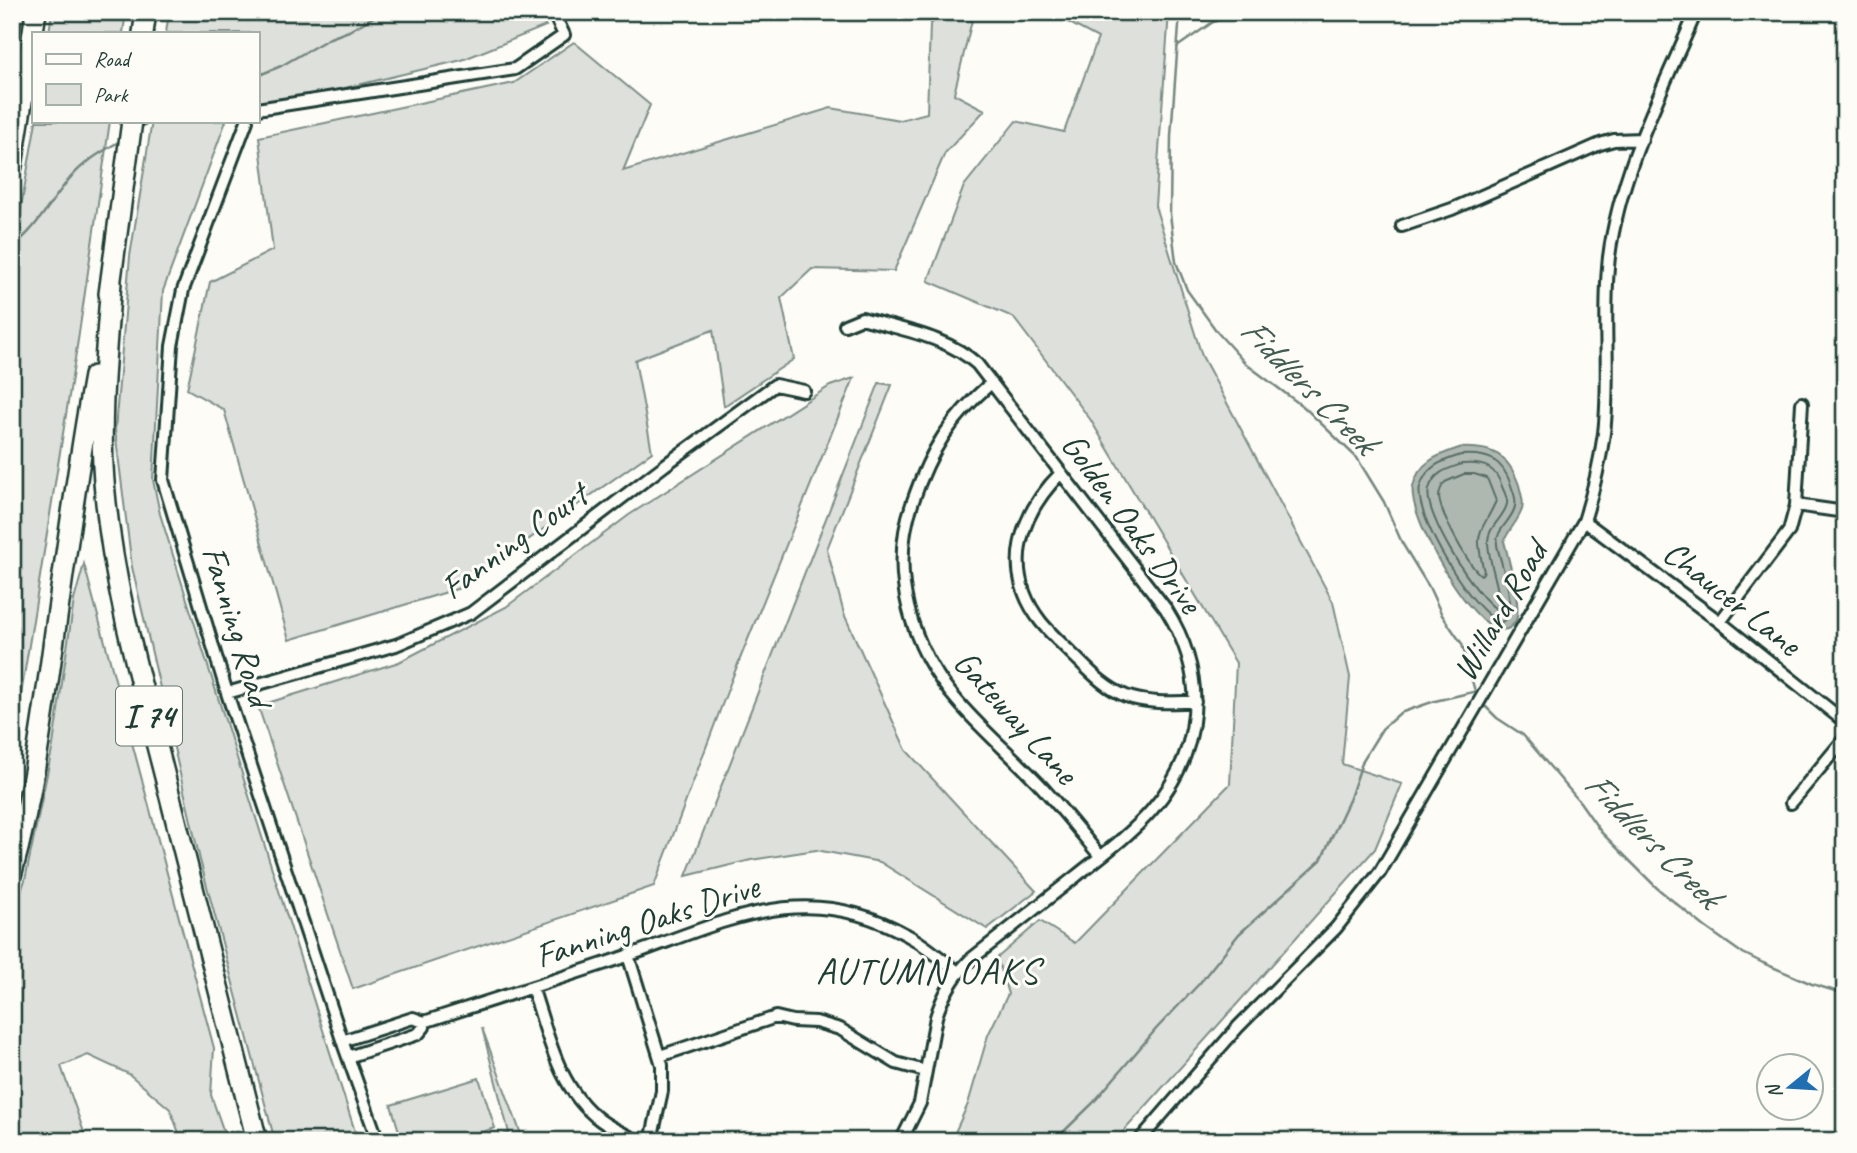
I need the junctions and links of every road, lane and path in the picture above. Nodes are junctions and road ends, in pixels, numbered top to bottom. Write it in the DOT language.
graph roads {
  1 [pos="36,12"];
  2 [pos="146,12"];
  3 [pos="553,12"];
  4 [pos="1696,12"];
  5 [pos="33,32"];
  6 [pos="144,32"];
  7 [pos="32,38"];
  8 [pos="259,109"];
  9 [pos="132,122"];
  10 [pos="247,122"];
  11 [pos="1642,139"];
  12 [pos="12,166"];
  13 [pos="1402,226"];
  14 [pos="111,282"];
  15 [pos="845,326"];
  16 [pos="991,383"];
  17 [pos="804,391"];
  18 [pos="1802,402"];
  19 [pos="1061,473"];
  20 [pos="1796,505"];
  21 [pos="1845,512"];
  22 [pos="1584,521"];
  23 [pos="1720,622"];
  24 [pos="227,693"];
  25 [pos="1195,702"];
  26 [pos="1845,722"];
  27 [pos="1845,738"];
  28 [pos="1791,803"];
  29 [pos="1100,856"];
  30 [pos="12,872"];
  31 [pos="628,956"];
  32 [pos="959,973"];
  33 [pos="532,987"];
  34 [pos="424,1022"];
  35 [pos="342,1041"];
  36 [pos="660,1056"];
  37 [pos="348,1057"];
  38 [pos="925,1071"];
  39 [pos="257,1141"];
  40 [pos="378,1141"];
  41 [pos="638,1141"];
  42 [pos="652,1141"];
  43 [pos="901,1141"];
  44 [pos="1139,1141"];
  1 -- 5 [label="highway"];
  2 -- 6 [label="highway"];
  3 -- 8 [label="street"];
  4 -- 11 [label="street, Willard Road"];
  7 -- 12 [label="highway"];
  9 -- 14 [label="highway, I 74"];
  10 -- 24 [label="street, Fanning Road"];
  11 -- 13 [label="street"];
  11 -- 22 [label="street, Willard Road"];
  14 -- 30 [label="highway"];
  14 -- 39 [label="highway, I 74"];
  15 -- 16 [label="street, Golden Oaks Drive"];
  16 -- 19 [label="street, Golden Oaks Drive"];
  16 -- 29 [label="street, Gateway Lane"];
  17 -- 24 [label="street, Fanning Court"];
  18 -- 20 [label="street"];
  19 -- 25 [label="street, Golden Oaks Drive"];
  19 -- 25 [label="street"];
  20 -- 21 [label="street"];
  20 -- 23 [label="street"];
  22 -- 23 [label="street, Chaucer Lane"];
  22 -- 44 [label="street, Willard Road"];
  23 -- 26 [label="street, Chaucer Lane"];
  24 -- 35 [label="street, Fanning Road"];
  25 -- 29 [label="street, Golden Oaks Drive"];
  27 -- 28 [label="street"];
  29 -- 32 [label="street, Golden Oaks Drive"];
  31 -- 32 [label="street, Fanning Oaks Drive"];
  31 -- 33 [label="street, Fanning Oaks Drive"];
  31 -- 36 [label="street"];
  32 -- 38 [label="street, Golden Oaks Drive"];
  33 -- 34 [label="street, Fanning Oaks Drive"];
  33 -- 41 [label="street"];
  34 -- 35 [label="street, Fanning Oaks Drive"];
  34 -- 37 [label="street, Fanning Oaks Drive"];
  35 -- 37 [label="street, Fanning Road"];
  36 -- 38 [label="street"];
  36 -- 42 [label="street"];
  37 -- 40 [label="street, Fanning Road"];
  38 -- 43 [label="street, Golden Oaks Drive"];
}
